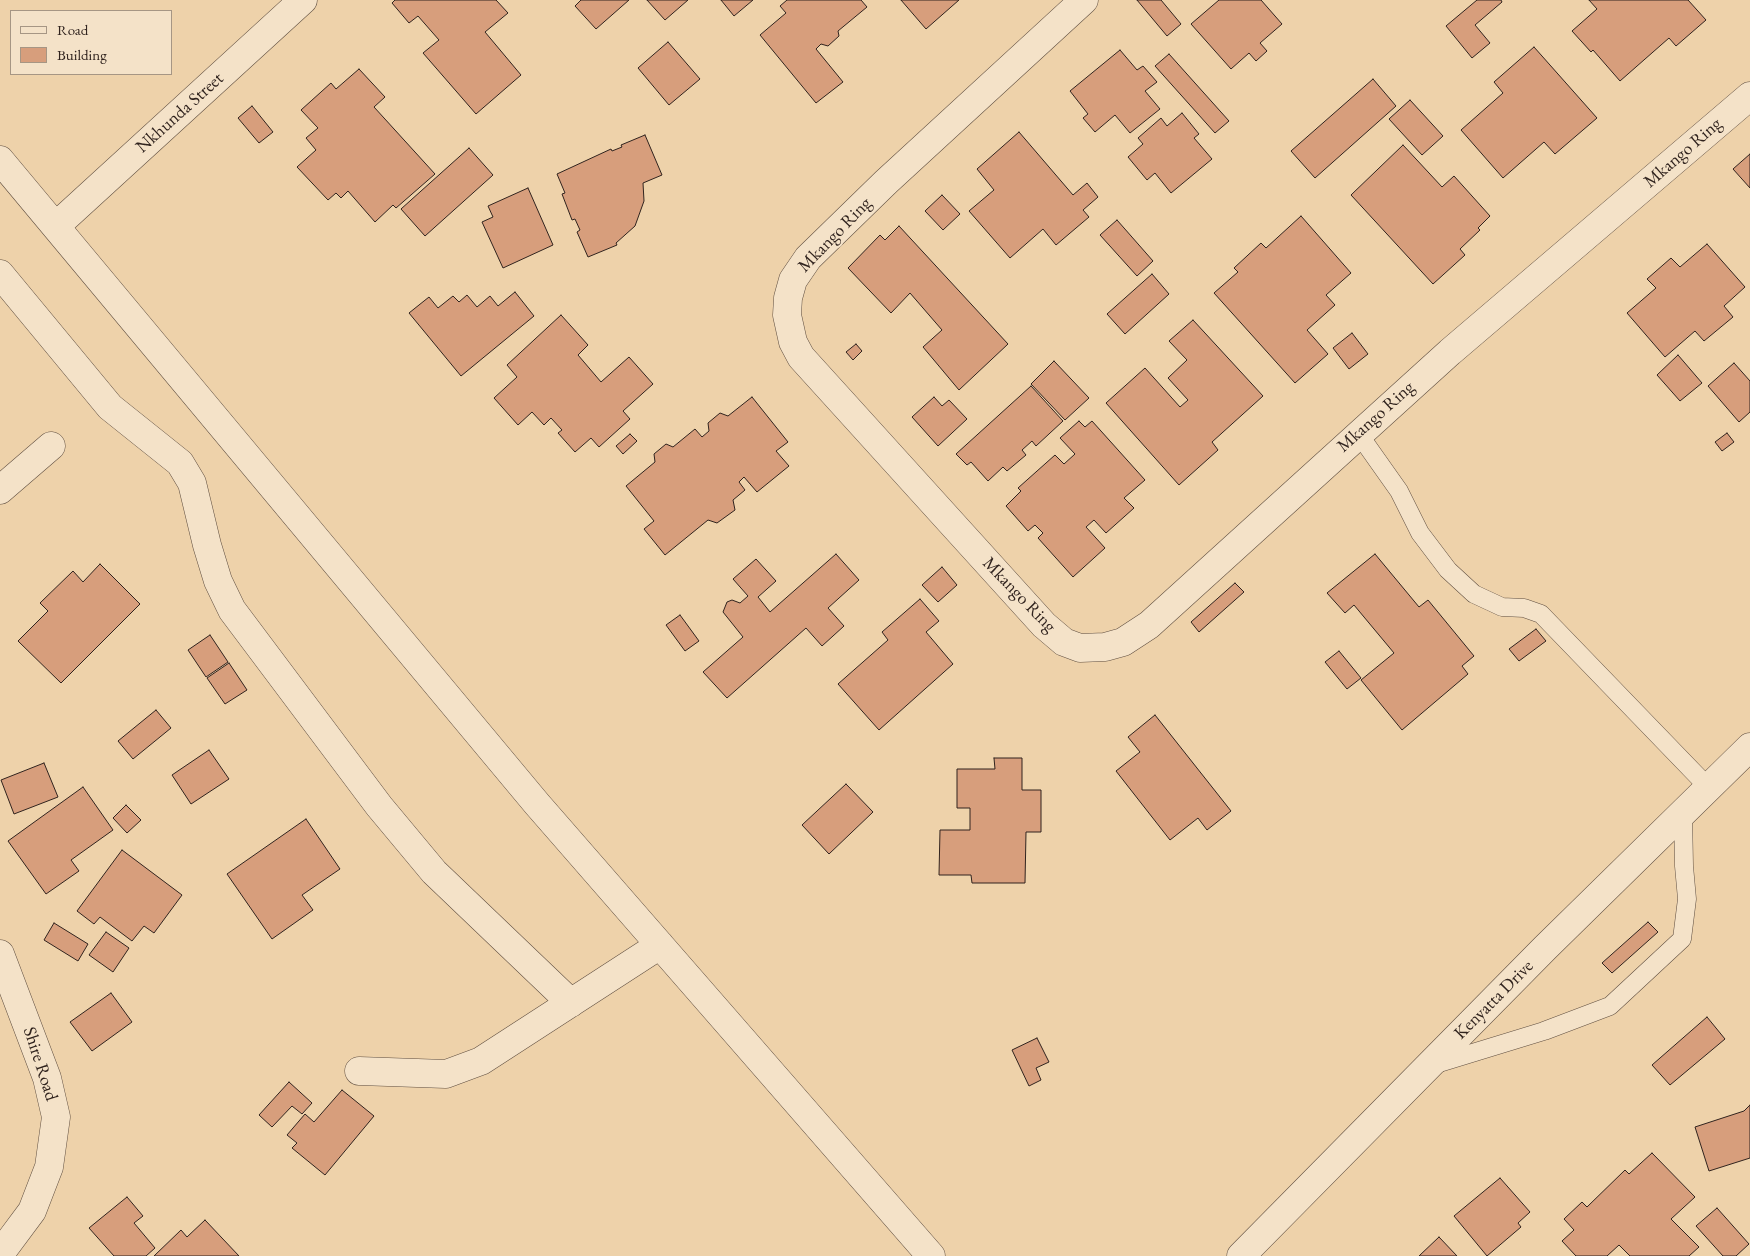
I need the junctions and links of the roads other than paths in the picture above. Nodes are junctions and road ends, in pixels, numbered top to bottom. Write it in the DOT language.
graph roads {
  1 [pos="303,0"];
  2 [pos="1084,0"];
  3 [pos="1750,96"];
  4 [pos="0,160"];
  5 [pos="56,226"];
  6 [pos="0,274"];
  7 [pos="1358,433"];
  8 [pos="51,446"];
  9 [pos="0,490"];
  10 [pos="1750,747"];
  11 [pos="1708,788"];
  12 [pos="1683,813"];
  13 [pos="660,945"];
  14 [pos="0,954"];
  15 [pos="571,1003"];
  16 [pos="1427,1067"];
  17 [pos="359,1070"];
  18 [pos="0,1254"];
  19 [pos="931,1256"];
  20 [pos="1241,1256"];
  1 -- 5 [label="street, Nkhunda Street"];
  2 -- 7 [label="street, Mkango Ring"];
  3 -- 7 [label="street, Mkango Ring"];
  4 -- 5 [label="street"];
  5 -- 13 [label="street"];
  6 -- 15 [label="street"];
  7 -- 11 [label="lane"];
  8 -- 9 [label="street"];
  10 -- 11 [label="street, Kenyatta Drive"];
  11 -- 12 [label="street, Kenyatta Drive"];
  12 -- 16 [label="street, Kenyatta Drive"];
  12 -- 16 [label="lane"];
  13 -- 15 [label="street"];
  13 -- 19 [label="street"];
  14 -- 18 [label="street, Shire Road"];
  15 -- 17 [label="street"];
  16 -- 20 [label="street, Kenyatta Drive"];
}
